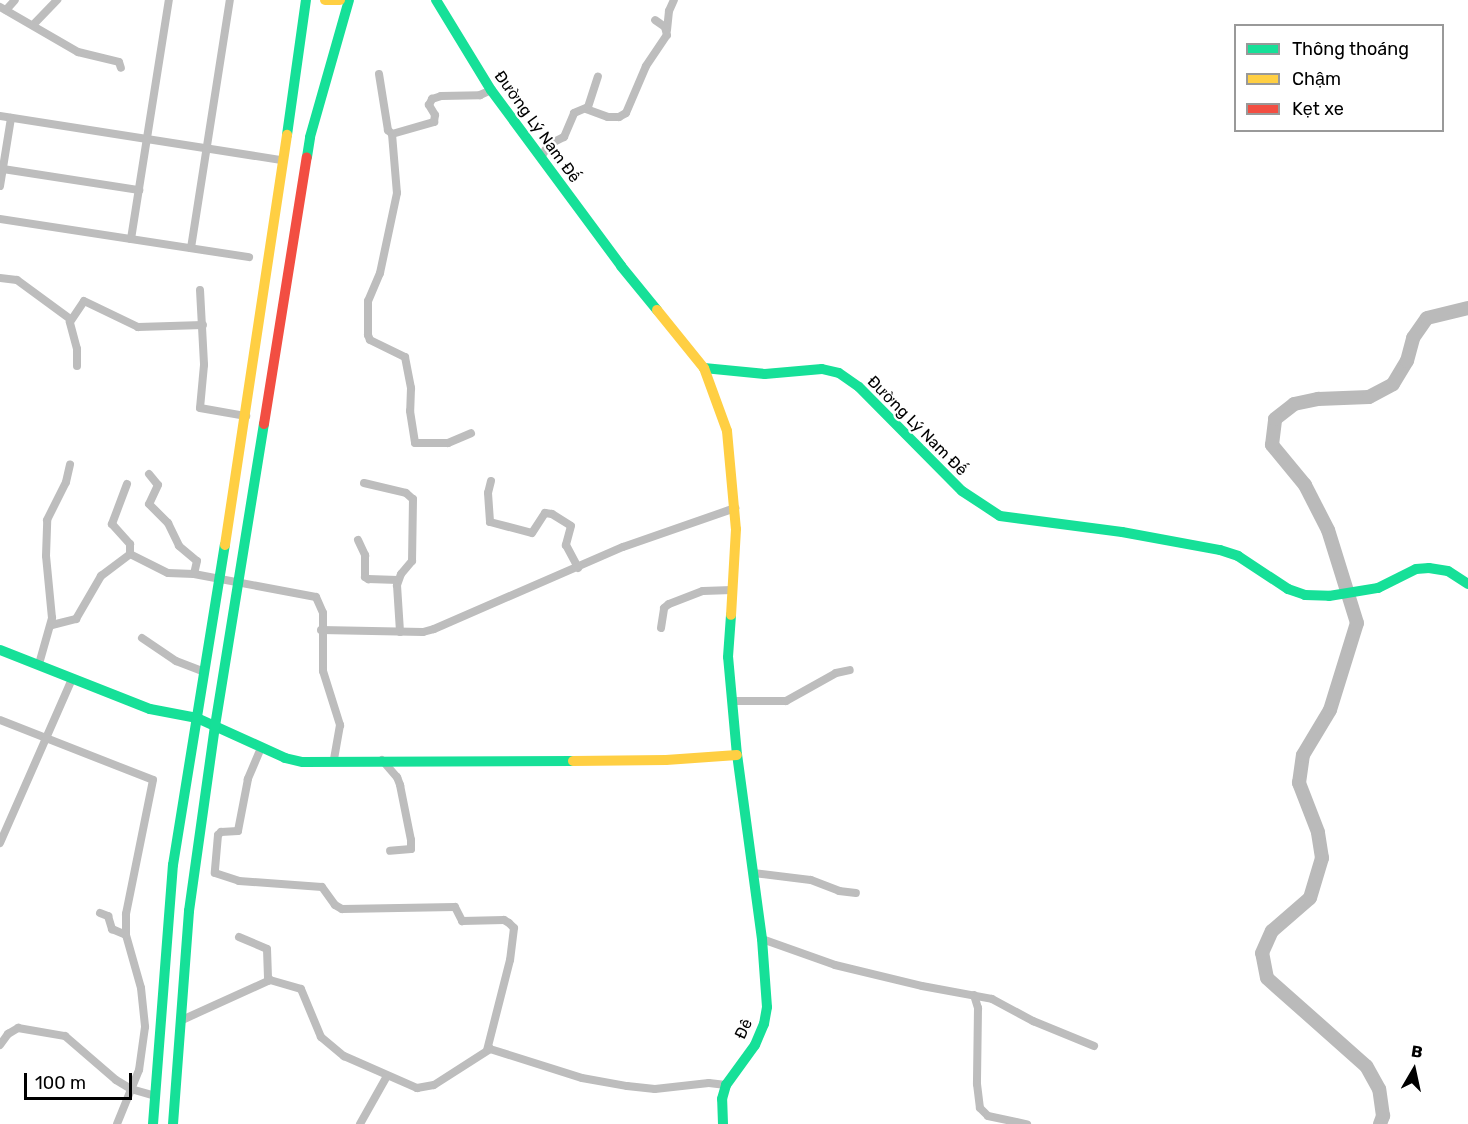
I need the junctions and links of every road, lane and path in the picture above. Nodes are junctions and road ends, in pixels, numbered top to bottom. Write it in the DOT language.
graph roads {
  1 [pos="15,0"];
  2 [pos="57,0"];
  3 [pos="169,0"];
  4 [pos="230,0"];
  5 [pos="306,0"];
  6 [pos="325,0"];
  7 [pos="340,0"];
  8 [pos="349,0"];
  9 [pos="436,0"];
  10 [pos="674,0"];
  11 [pos="3,8"];
  12 [pos="655,20"];
  13 [pos="33,25"];
  14 [pos="667,31"];
  15 [pos="121,68"];
  16 [pos="379,74"];
  17 [pos="598,77"];
  18 [pos="491,90"];
  19 [pos="586,109"];
  20 [pos="0,116"];
  21 [pos="11,118"];
  22 [pos="392,134"];
  23 [pos="146,139"];
  24 [pos="207,148"];
  25 [pos="541,158"];
  26 [pos="282,160"];
  27 [pos="3,169"];
  28 [pos="0,186"];
  29 [pos="138,190"];
  30 [pos="0,219"];
  31 [pos="131,239"];
  32 [pos="191,248"];
  33 [pos="249,257"];
  34 [pos="268,259"];
  35 [pos="288,262"];
  36 [pos="0,278"];
  37 [pos="200,290"];
  38 [pos="70,319"];
  39 [pos="203,325"];
  40 [pos="77,366"];
  41 [pos="704,368"];
  42 [pos="246,416"];
  43 [pos="471,433"];
  44 [pos="70,464"];
  45 [pos="149,474"];
  46 [pos="491,481"];
  47 [pos="364,483"];
  48 [pos="127,484"];
  49 [pos="735,508"];
  50 [pos="358,540"];
  51 [pos="130,554"];
  52 [pos="578,568"];
  53 [pos="194,574"];
  54 [pos="220,580"];
  55 [pos="398,580"];
  56 [pos="238,583"];
  57 [pos="1468,584"];
  58 [pos="732,590"];
  59 [pos="52,625"];
  60 [pos="661,628"];
  61 [pos="321,630"];
  62 [pos="400,632"];
  63 [pos="142,638"];
  64 [pos="0,650"];
  65 [pos="39,664"];
  66 [pos="850,670"];
  67 [pos="204,672"];
  68 [pos="72,679"];
  69 [pos="732,702"];
  70 [pos="197,718"];
  71 [pos="0,720"];
  72 [pos="214,726"];
  73 [pos="46,740"];
  74 [pos="261,748"];
  75 [pos="737,756"];
  76 [pos="334,760"];
  77 [pos="382,760"];
  78 [pos="0,843"];
  79 [pos="390,851"];
  80 [pos="753,873"];
  81 [pos="856,893"];
  82 [pos="100,913"];
  83 [pos="126,935"];
  84 [pos="239,937"];
  85 [pos="762,939"];
  86 [pos="268,981"];
  87 [pos="974,995"];
  88 [pos="182,1020"];
  89 [pos="0,1045"];
  90 [pos="1094,1046"];
  91 [pos="487,1050"];
  92 [pos="387,1076"];
  93 [pos="726,1085"];
  94 [pos="131,1089"];
  95 [pos="155,1096"];
  96 [pos="117,1124"];
  97 [pos="153,1124"];
  98 [pos="173,1124"];
  99 [pos="360,1124"];
  100 [pos="723,1124"];
  101 [pos="1027,1124"];
  1 -- 11 [label="street"];
  2 -- 13 [label="street"];
  3 -- 23 [label="street"];
  4 -- 24 [label="street"];
  5 -- 26 [label="street"];
  6 -- 7 [label="street"];
  8 -- 35 [label="street"];
  9 -- 18 [label="street, Đường Lý Nam Đế"];
  10 -- 14 [label="street"];
  11 -- 13 [label="street"];
  12 -- 14 [label="street"];
  13 -- 15 [label="street"];
  14 -- 19 [label="street"];
  16 -- 22 [label="street"];
  17 -- 19 [label="street"];
  18 -- 22 [label="street"];
  18 -- 25 [label="street, Đường Lý Nam Đế"];
  19 -- 25 [label="street"];
  20 -- 21 [label="street"];
  21 -- 23 [label="street"];
  21 -- 27 [label="street"];
  22 -- 43 [label="street"];
  23 -- 24 [label="street"];
  23 -- 29 [label="street"];
  24 -- 26 [label="street"];
  24 -- 32 [label="street"];
  25 -- 41 [label="street, Đường Lý Nam Đế"];
  26 -- 34 [label="street"];
  27 -- 28 [label="street"];
  27 -- 29 [label="street"];
  29 -- 31 [label="street"];
  30 -- 31 [label="street"];
  31 -- 32 [label="street"];
  32 -- 33 [label="street"];
  34 -- 35 [label="street"];
  34 -- 42 [label="street"];
  35 -- 56 [label="street"];
  36 -- 38 [label="street"];
  37 -- 39 [label="street"];
  38 -- 39 [label="street"];
  38 -- 40 [label="street"];
  39 -- 42 [label="street"];
  41 -- 49 [label="street, Đê"];
  41 -- 57 [label="street, Đường Lý Nam Đế"];
  42 -- 54 [label="street"];
  44 -- 59 [label="street"];
  45 -- 53 [label="street"];
  46 -- 52 [label="street"];
  47 -- 55 [label="street"];
  48 -- 51 [label="street"];
  49 -- 52 [label="street"];
  49 -- 58 [label="street, Đê"];
  50 -- 55 [label="street"];
  51 -- 53 [label="street"];
  51 -- 59 [label="street"];
  52 -- 62 [label="street"];
  53 -- 54 [label="street"];
  54 -- 56 [label="street"];
  54 -- 67 [label="street"];
  55 -- 62 [label="street"];
  56 -- 61 [label="street"];
  56 -- 72 [label="street"];
  58 -- 60 [label="street"];
  58 -- 69 [label="street, Đê"];
  59 -- 65 [label="street"];
  61 -- 62 [label="street"];
  61 -- 76 [label="street"];
  63 -- 67 [label="street"];
  64 -- 65 [label="street"];
  65 -- 68 [label="street"];
  66 -- 69 [label="street"];
  67 -- 70 [label="street"];
  68 -- 70 [label="street"];
  68 -- 73 [label="street"];
  69 -- 75 [label="street, Đê"];
  70 -- 72 [label="street"];
  70 -- 95 [label="street"];
  71 -- 73 [label="street"];
  72 -- 74 [label="street"];
  72 -- 88 [label="street"];
  73 -- 78 [label="street"];
  73 -- 83 [label="street"];
  74 -- 76 [label="street"];
  74 -- 91 [label="street"];
  75 -- 77 [label="street"];
  75 -- 80 [label="street, Đê"];
  76 -- 77 [label="street"];
  77 -- 79 [label="street"];
  80 -- 81 [label="street"];
  80 -- 85 [label="street, Đê"];
  82 -- 83 [label="street"];
  83 -- 94 [label="street"];
  84 -- 86 [label="street"];
  85 -- 87 [label="street"];
  85 -- 93 [label="street, Đê"];
  86 -- 88 [label="street"];
  86 -- 92 [label="street"];
  87 -- 90 [label="street"];
  87 -- 101 [label="street"];
  88 -- 98 [label="street"];
  89 -- 94 [label="street"];
  91 -- 92 [label="street"];
  91 -- 93 [label="street"];
  92 -- 99 [label="street"];
  93 -- 100 [label="street, Đê"];
  94 -- 95 [label="street"];
  94 -- 96 [label="street"];
  95 -- 97 [label="street"];
}
